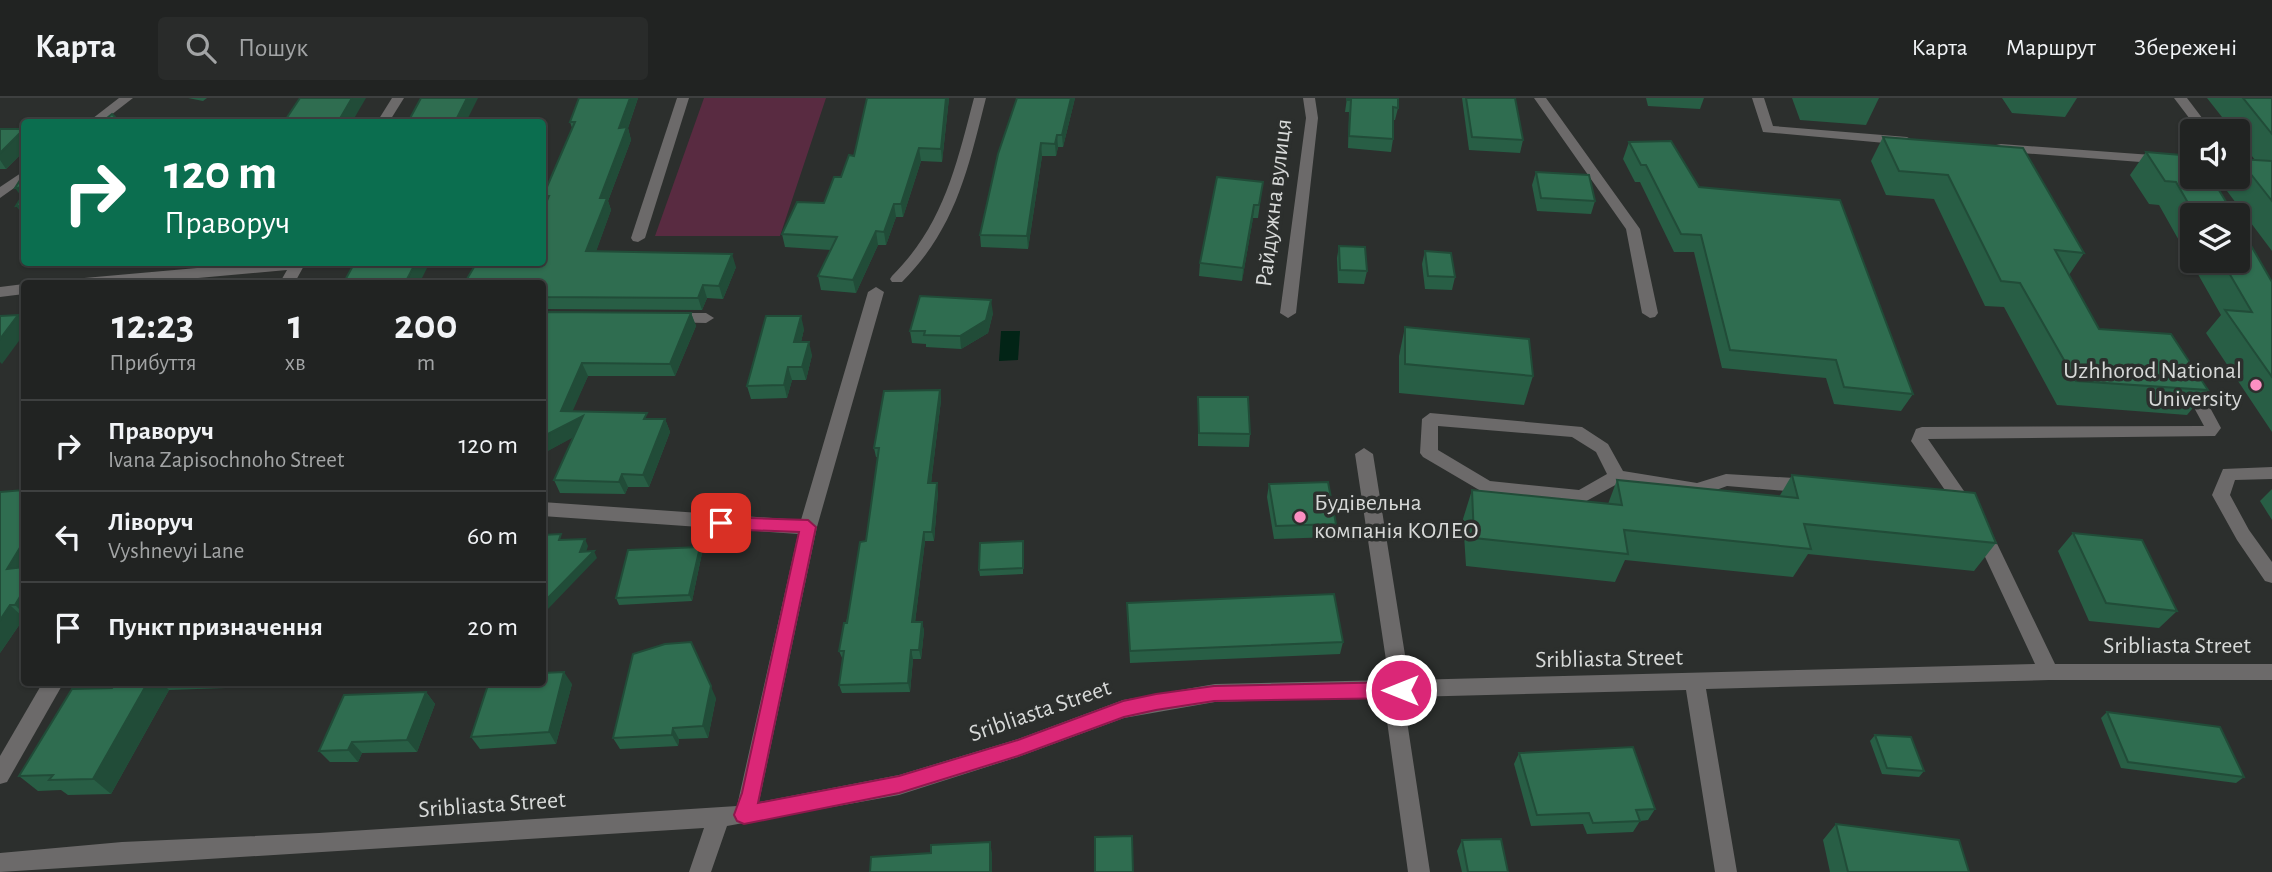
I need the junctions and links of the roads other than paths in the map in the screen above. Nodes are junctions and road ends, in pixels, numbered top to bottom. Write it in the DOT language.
graph roads {
  1 [pos="127,98"];
  2 [pos="398,98"];
  3 [pos="683,98"];
  4 [pos="980,98"];
  5 [pos="1309,98"];
  6 [pos="1540,98"];
  7 [pos="1758,98"];
  8 [pos="2180,98"];
  9 [pos="98,119"];
  10 [pos="385,119"];
  11 [pos="2197,119"];
  12 [pos="1918,141"];
  13 [pos="1986,147"];
  14 [pos="2180,161"];
  15 [pos="21,177"];
  16 [pos="0,194"];
  17 [pos="638,238"];
  18 [pos="266,266"];
  19 [pos="897,279"];
  20 [pos="116,280"];
  21 [pos="21,289"];
  22 [pos="0,292"];
  23 [pos="876,292"];
  24 [pos="1288,313"];
  25 [pos="1650,313"];
  26 [pos="651,318"];
  27 [pos="706,318"];
  28 [pos="2178,365"];
  29 [pos="1364,454"];
  30 [pos="2272,473"];
  31 [pos="1617,476"];
  32 [pos="1831,488"];
  33 [pos="1938,501"];
  34 [pos="1964,504"];
  35 [pos="546,509"];
  36 [pos="808,527"];
  37 [pos="2272,576"];
  38 [pos="2049,672"];
  39 [pos="2272,672"];
  40 [pos="1695,683"];
  41 [pos="52,686"];
  42 [pos="1401,690"];
  43 [pos="0,775"];
  44 [pos="744,815"];
  45 [pos="719,817"];
  46 [pos="0,863"];
  47 [pos="700,872"];
  48 [pos="1419,872"];
  49 [pos="1726,872"];
  1 -- 9 [label="street"];
  2 -- 10 [label="street"];
  3 -- 17 [label="street"];
  4 -- 19 [label="street"];
  5 -- 24 [label="street, Райдужна вулиця"];
  6 -- 25 [label="street"];
  7 -- 12 [label="street"];
  8 -- 11 [label="street"];
  13 -- 14 [label="street"];
  15 -- 16 [label="street"];
  18 -- 20 [label="street"];
  21 -- 22 [label="street"];
  23 -- 36 [label="street"];
  26 -- 27 [label="street"];
  28 -- 34 [label="street"];
  29 -- 42 [label="street"];
  30 -- 37 [label="street"];
  31 -- 31 [label="street"];
  31 -- 32 [label="street"];
  33 -- 34 [label="street"];
  34 -- 38 [label="street"];
  35 -- 36 [label="street"];
  36 -- 44 [label="street"];
  38 -- 39 [label="street, Sribliasta Street"];
  38 -- 40 [label="street, Sribliasta Street"];
  40 -- 42 [label="street, Sribliasta Street"];
  40 -- 49 [label="street"];
  41 -- 43 [label="street"];
  42 -- 44 [label="street, Sribliasta Street"];
  42 -- 48 [label="street"];
  44 -- 45 [label="street, Sribliasta Street"];
  45 -- 46 [label="street, Sribliasta Street"];
  45 -- 47 [label="street"];
}
